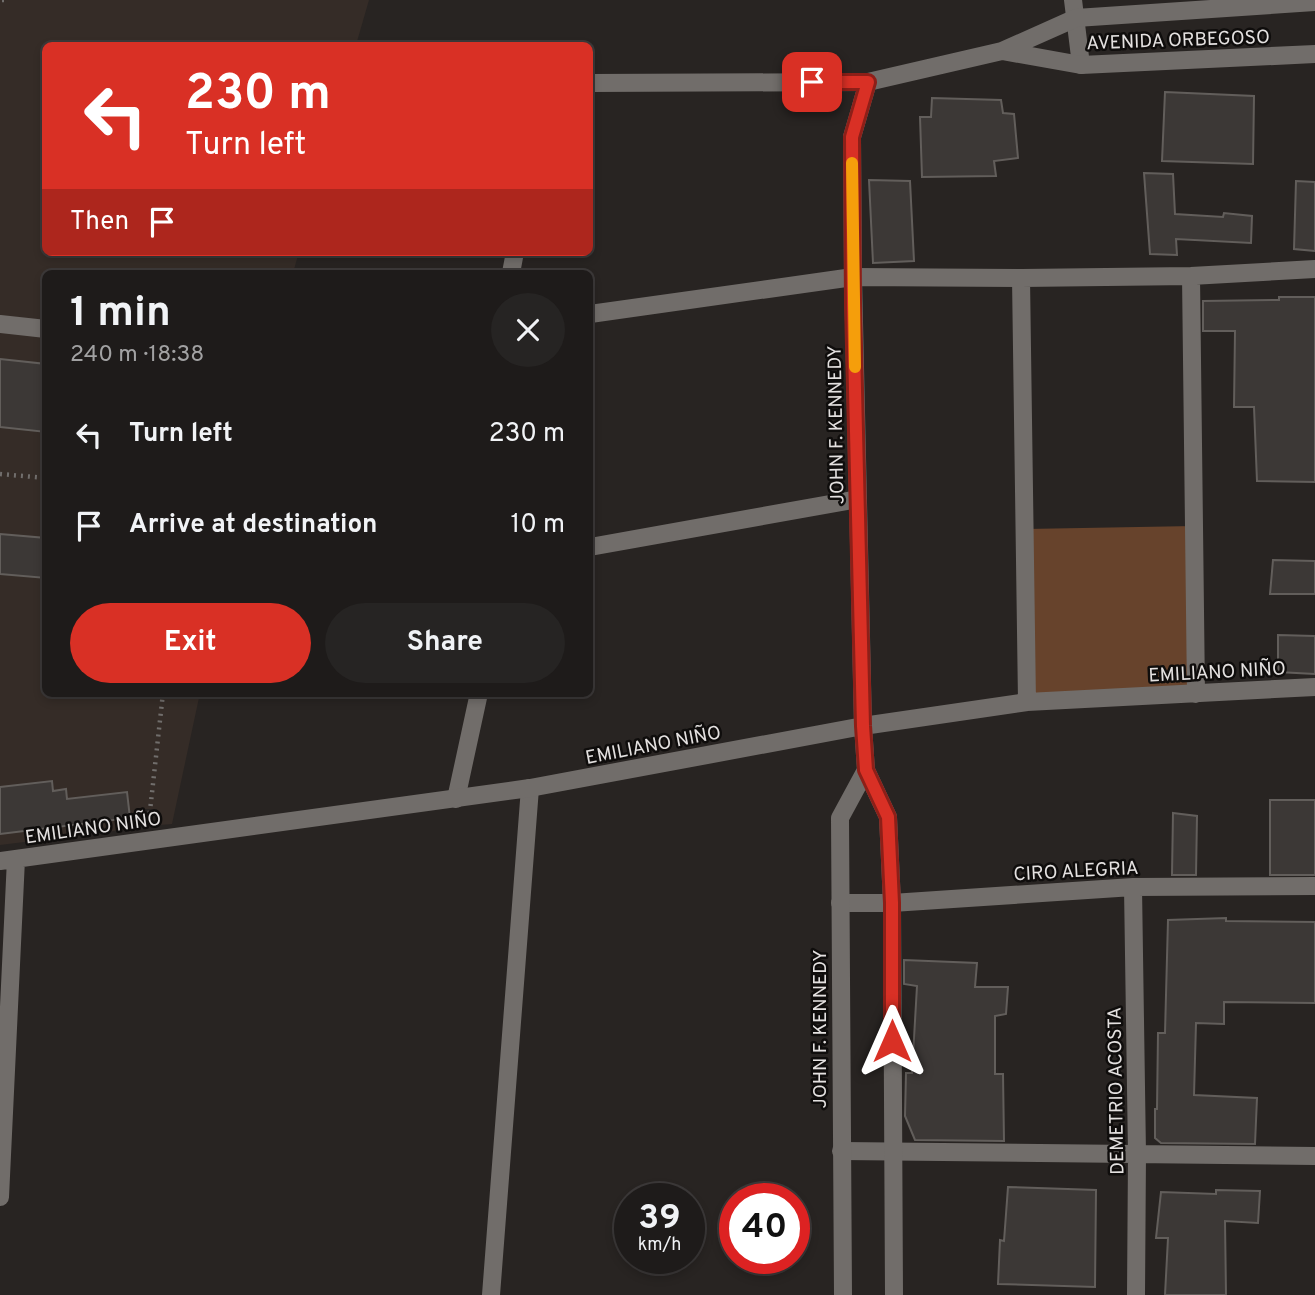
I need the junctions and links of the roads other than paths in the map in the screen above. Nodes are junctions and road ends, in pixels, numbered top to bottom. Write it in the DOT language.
graph roads {
  1 [pos="1315,2"];
  2 [pos="1074,9"];
  3 [pos="1002,51"];
  4 [pos="1315,54"];
  5 [pos="1081,65"];
  6 [pos="868,82"];
  7 [pos="593,83"];
  8 [pos="1315,269"];
  9 [pos="1191,276"];
  10 [pos="853,277"];
  11 [pos="1021,278"];
  12 [pos="593,314"];
  13 [pos="0,324"];
  14 [pos="42,329"];
  15 [pos="858,499"];
  16 [pos="593,546"];
  17 [pos="1315,687"];
  18 [pos="1196,694"];
  19 [pos="478,697"];
  20 [pos="1027,702"];
  21 [pos="863,726"];
  22 [pos="866,770"];
  23 [pos="530,788"];
  24 [pos="456,799"];
  25 [pos="8,860"];
  26 [pos="1315,886"];
  27 [pos="1133,887"];
  28 [pos="840,903"];
  29 [pos="892,903"];
  30 [pos="841,1151"];
  31 [pos="893,1152"];
  32 [pos="1137,1154"];
  33 [pos="1315,1156"];
  34 [pos="0,1197"];
  35 [pos="491,1295"];
  36 [pos="843,1295"];
  37 [pos="894,1295"];
  38 [pos="1136,1295"];
  1 -- 2 [label="street, AVENIDA ORBEGOSO"];
  2 -- 3 [label="street, AVENIDA ORBEGOSO"];
  2 -- 5 [label="street"];
  3 -- 5 [label="street, AVENIDA ORBEGOSO"];
  3 -- 6 [label="street, AVENIDA ORBEGOSO"];
  4 -- 5 [label="street, AVENIDA ORBEGOSO"];
  6 -- 7 [label="street, AVENIDA ORBEGOSO"];
  6 -- 10 [label="street, JOHN F. KENNEDY"];
  8 -- 9 [label="street"];
  9 -- 11 [label="street"];
  9 -- 18 [label="street"];
  10 -- 11 [label="street"];
  10 -- 12 [label="street"];
  10 -- 15 [label="street, JOHN F. KENNEDY"];
  11 -- 20 [label="street"];
  13 -- 14 [label="street"];
  15 -- 16 [label="street"];
  15 -- 21 [label="street, JOHN F. KENNEDY"];
  17 -- 18 [label="street, EMILIANO NIÑO"];
  18 -- 20 [label="street, EMILIANO NIÑO"];
  19 -- 24 [label="street"];
  20 -- 21 [label="street, EMILIANO NIÑO"];
  21 -- 22 [label="street, JOHN F. KENNEDY"];
  21 -- 23 [label="street, EMILIANO NIÑO"];
  22 -- 28 [label="street, JOHN F. KENNEDY"];
  22 -- 29 [label="street, JOHN F. KENNEDY"];
  23 -- 24 [label="street, EMILIANO NIÑO"];
  23 -- 35 [label="street"];
  24 -- 25 [label="street, EMILIANO NIÑO"];
  25 -- 34 [label="street"];
  26 -- 27 [label="street, CIRO ALEGRIA"];
  27 -- 29 [label="street, CIRO ALEGRIA"];
  27 -- 32 [label="street, DEMETRIO ACOSTA"];
  28 -- 29 [label="street, CIRO ALEGRIA"];
  28 -- 30 [label="street, JOHN F. KENNEDY"];
  29 -- 31 [label="street, JOHN F. KENNEDY"];
  30 -- 31 [label="street"];
  30 -- 36 [label="street, JOHN F. KENNEDY"];
  31 -- 32 [label="street"];
  31 -- 37 [label="street, JOHN F. KENNEDY"];
  32 -- 33 [label="street"];
  32 -- 38 [label="street, DEMETRIO ACOSTA"];
}
